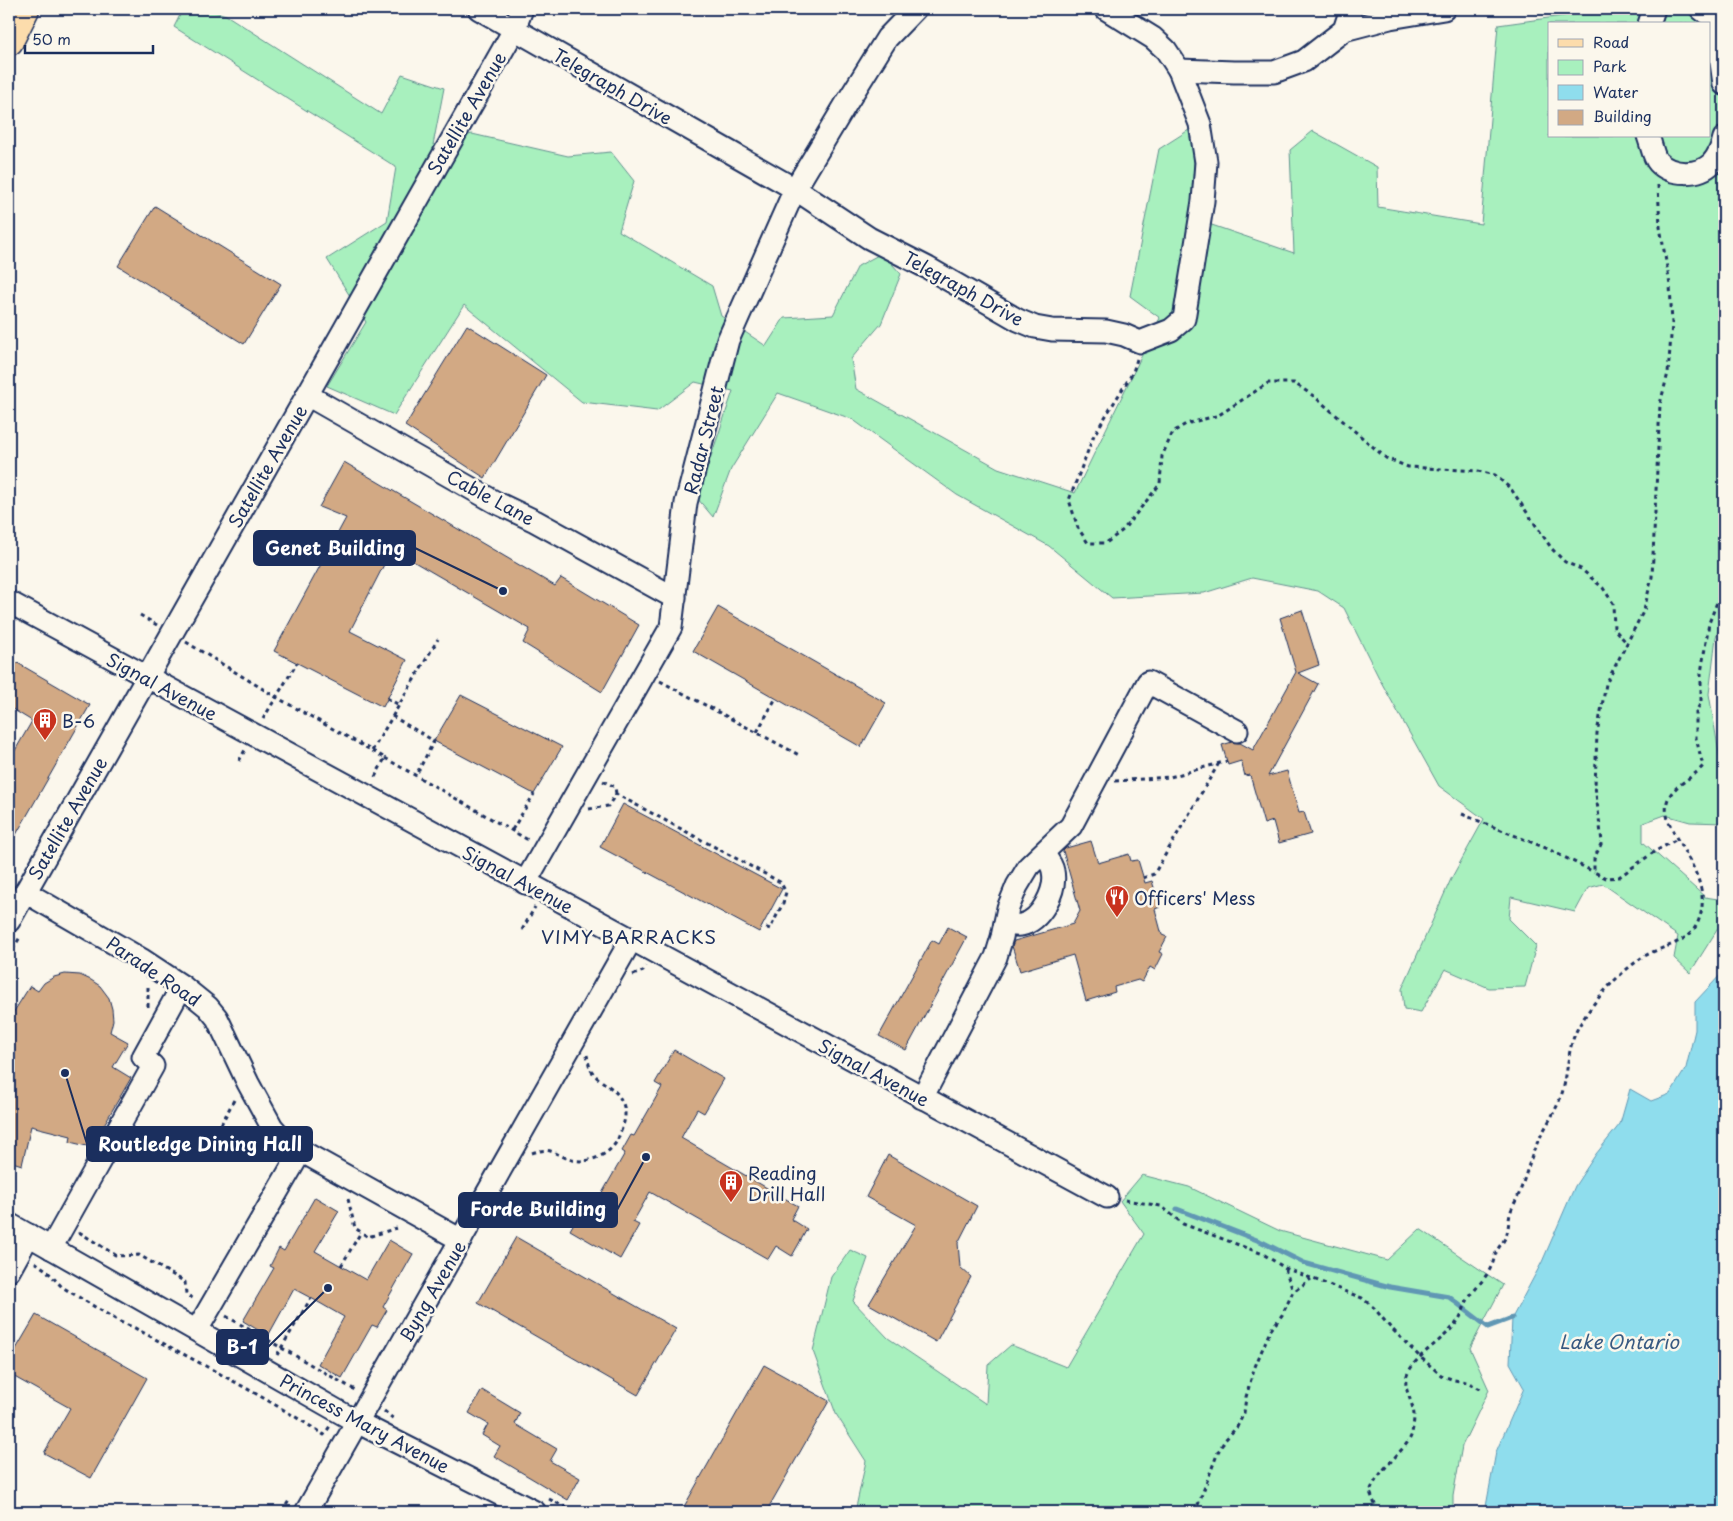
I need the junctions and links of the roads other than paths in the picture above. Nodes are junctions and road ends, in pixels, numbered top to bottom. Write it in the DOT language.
graph roads {
  1 [pos="25,9"];
  2 [pos="478,9"];
  3 [pos="522,9"];
  4 [pos="915,9"];
  5 [pos="1106,9"];
  6 [pos="1351,9"];
  7 [pos="1444,9"];
  8 [pos="1654,9"];
  9 [pos="1701,9"];
  10 [pos="1650,22"];
  11 [pos="514,30"];
  12 [pos="1344,30"];
  13 [pos="9,41"];
  14 [pos="1179,70"];
  15 [pos="1724,84"];
  16 [pos="1649,138"];
  17 [pos="1724,138"];
  18 [pos="795,189"];
  19 [pos="307,395"];
  20 [pos="675,598"];
  21 [pos="9,602"];
  22 [pos="147,677"];
  23 [pos="1237,731"];
  24 [pos="1043,854"];
  25 [pos="534,881"];
  26 [pos="25,892"];
  27 [pos="1005,924"];
  28 [pos="15,927"];
  29 [pos="631,940"];
  30 [pos="182,986"];
  31 [pos="922,1098"];
  32 [pos="301,1151"];
  33 [pos="1107,1197"];
  34 [pos="9,1224"];
  35 [pos="29,1236"];
  36 [pos="461,1240"];
  37 [pos="51,1248"];
  38 [pos="9,1271"];
  39 [pos="197,1330"];
  40 [pos="348,1417"];
  41 [pos="538,1504"];
  42 [pos="306,1512"];
  1 -- 13 [label="main road"];
  2 -- 11 [label="street, Telegraph Drive"];
  3 -- 11 [label="street, Satellite Avenue"];
  4 -- 18 [label="street, Radar Street"];
  5 -- 14 [label="street"];
  6 -- 12 [label="street"];
  7 -- 12 [label="street"];
  8 -- 10 [label="street"];
  9 -- 15 [label="street"];
  11 -- 18 [label="street, Telegraph Drive"];
  11 -- 19 [label="street, Satellite Avenue"];
  12 -- 14 [label="street"];
  14 -- 18 [label="street, Telegraph Drive"];
  16 -- 17 [label="street"];
  18 -- 20 [label="street, Radar Street"];
  19 -- 20 [label="street, Cable Lane"];
  19 -- 22 [label="street, Satellite Avenue"];
  20 -- 25 [label="street, Radar Street"];
  21 -- 22 [label="street, Signal Avenue"];
  22 -- 25 [label="street, Signal Avenue"];
  22 -- 26 [label="street, Satellite Avenue"];
  23 -- 24 [label="street"];
  24 -- 27 [label="street"];
  24 -- 27 [label="street"];
  25 -- 29 [label="street, Signal Avenue"];
  26 -- 28 [label="street, Satellite Avenue"];
  26 -- 30 [label="street, Parade Road"];
  27 -- 31 [label="street"];
  29 -- 31 [label="street, Signal Avenue"];
  29 -- 36 [label="street, Byng Avenue"];
  30 -- 32 [label="street, Parade Road"];
  30 -- 37 [label="street"];
  31 -- 33 [label="street, Signal Avenue"];
  32 -- 36 [label="street, Parade Road"];
  32 -- 39 [label="street"];
  34 -- 35 [label="street, Princess Mary Avenue"];
  35 -- 37 [label="street, Princess Mary Avenue"];
  35 -- 38 [label="street"];
  36 -- 40 [label="street, Byng Avenue"];
  37 -- 39 [label="street, Princess Mary Avenue"];
  39 -- 40 [label="street, Princess Mary Avenue"];
  40 -- 41 [label="street, Princess Mary Avenue"];
  40 -- 42 [label="street, Byng Avenue"];
}
